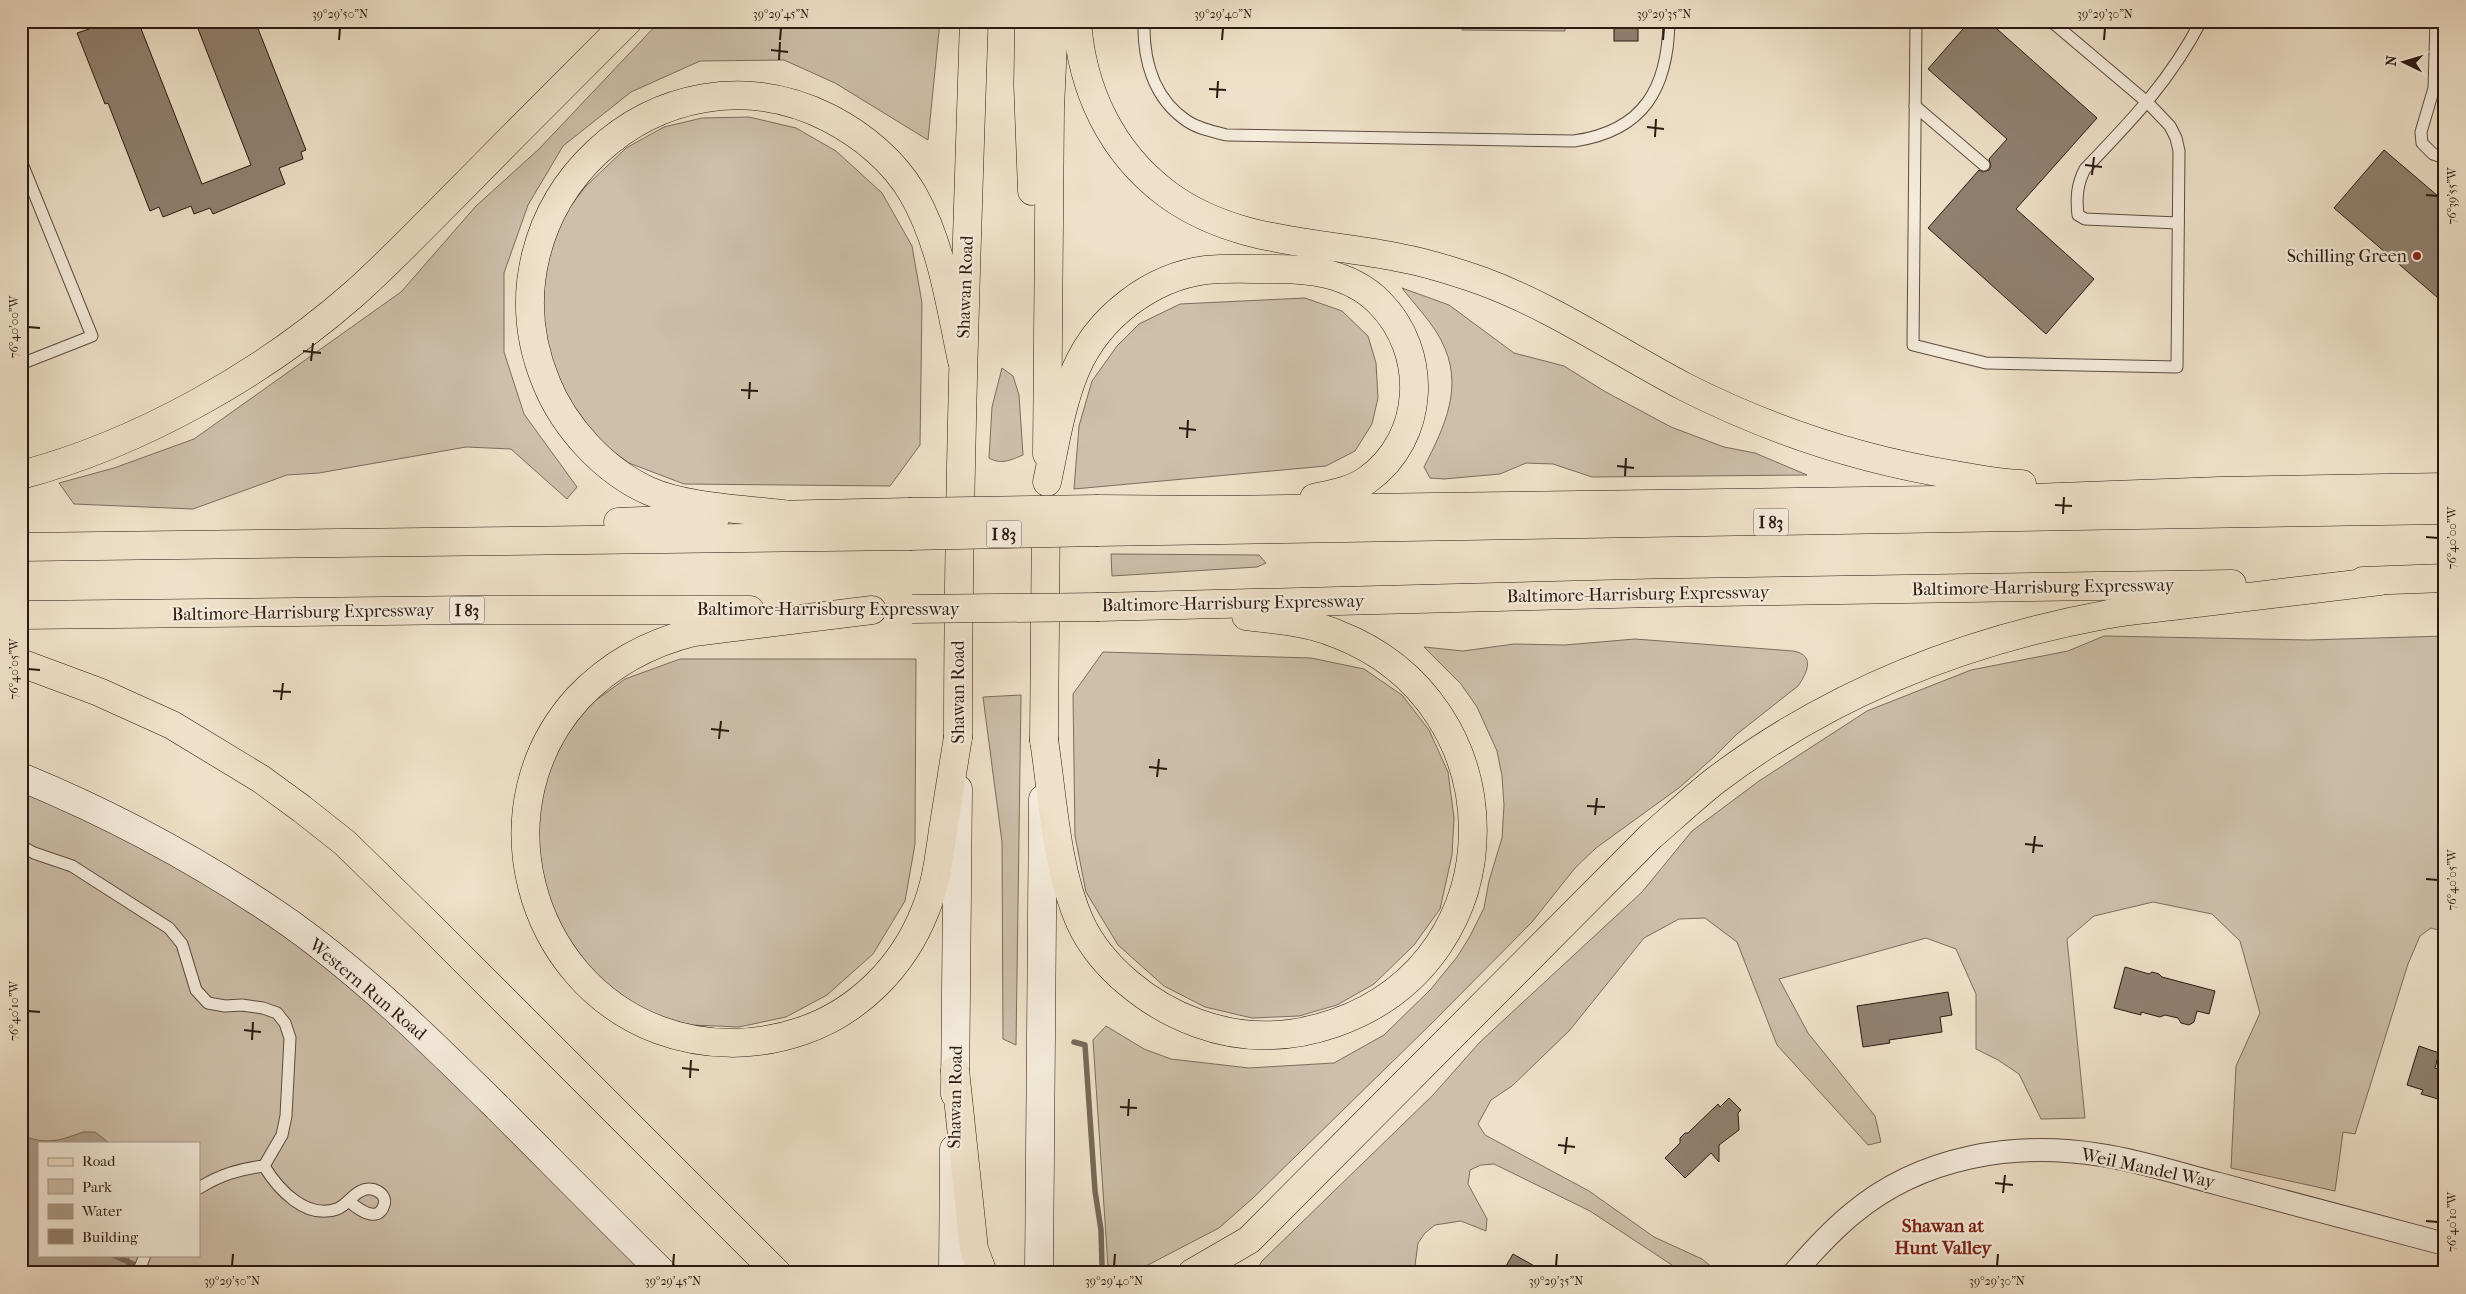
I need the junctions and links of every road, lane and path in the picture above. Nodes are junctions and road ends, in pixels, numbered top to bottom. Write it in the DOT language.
graph roads {
  1 [pos="628,21"];
  2 [pos="974,21"];
  3 [pos="1029,21"];
  4 [pos="1054,21"];
  5 [pos="1077,21"];
  6 [pos="1144,21"];
  7 [pos="1669,21"];
  8 [pos="1916,21"];
  9 [pos="2051,21"];
  10 [pos="2201,21"];
  11 [pos="2436,21"];
  12 [pos="2148,103"];
  13 [pos="1915,106"];
  14 [pos="2445,158"];
  15 [pos="21,161"];
  16 [pos="1984,165"];
  17 [pos="2178,223"];
  18 [pos="962,361"];
  19 [pos="1047,362"];
  20 [pos="21,364"];
  21 [pos="21,475"];
  22 [pos="1046,482"];
  23 [pos="2445,487"];
  24 [pos="2220,491"];
  25 [pos="1216,510"];
  26 [pos="2445,510"];
  27 [pos="788,515"];
  28 [pos="1098,520"];
  29 [pos="909,524"];
  30 [pos="309,545"];
  31 [pos="21,547"];
  32 [pos="2445,578"];
  33 [pos="2380,581"];
  34 [pos="1161,605"];
  35 [pos="872,610"];
  36 [pos="21,615"];
  37 [pos="21,663"];
  38 [pos="958,738"];
  39 [pos="1044,740"];
  40 [pos="21,777"];
  41 [pos="21,846"];
  42 [pos="955,1070"];
  43 [pos="264,1166"];
  44 [pos="200,1187"];
  45 [pos="350,1202"];
  46 [pos="1249,1240"];
  47 [pos="2445,1244"];
  48 [pos="144,1257"];
  49 [pos="138,1273"];
  50 [pos="663,1273"];
  51 [pos="777,1273"];
  52 [pos="952,1273"];
  53 [pos="983,1273"];
  54 [pos="1039,1273"];
  55 [pos="1192,1273"];
  56 [pos="1217,1273"];
  57 [pos="1794,1273"];
  1 -- 21 [label="main road"];
  2 -- 18 [label="main road, Shawan Road"];
  3 -- 19 [label="main road"];
  4 -- 19 [label="main road"];
  5 -- 24 [label="main road"];
  6 -- 7 [label="lane"];
  8 -- 13 [label="lane"];
  9 -- 12 [label="lane"];
  10 -- 12 [label="lane"];
  11 -- 14 [label="lane"];
  12 -- 17 [label="lane"];
  12 -- 17 [label="lane"];
  13 -- 16 [label="lane"];
  13 -- 17 [label="lane"];
  15 -- 20 [label="lane"];
  18 -- 27 [label="main road"];
  18 -- 38 [label="main road, Shawan Road"];
  19 -- 22 [label="main road"];
  22 -- 25 [label="main road"];
  22 -- 39 [label="main road"];
  23 -- 24 [label="main road"];
  24 -- 25 [label="main road"];
  25 -- 28 [label="main road"];
  26 -- 28 [label="main road, I 83"];
  27 -- 29 [label="main road"];
  27 -- 30 [label="main road"];
  28 -- 29 [label="main road, I 83, bridge"];
  29 -- 30 [label="main road, I 83"];
  30 -- 31 [label="main road, I 83"];
  32 -- 33 [label="main road, Baltimore-Harrisburg Expressway / I 83"];
  33 -- 34 [label="main road, Baltimore-Harrisburg Expressway / I 83"];
  33 -- 46 [label="main road"];
  34 -- 35 [label="main road, Baltimore-Harrisburg Expressway / I 83, bridge"];
  34 -- 39 [label="main road"];
  35 -- 36 [label="main road, Baltimore-Harrisburg Expressway / I 83"];
  35 -- 38 [label="main road"];
  37 -- 51 [label="main road"];
  38 -- 42 [label="main road, Shawan Road"];
  39 -- 54 [label="main road"];
  40 -- 50 [label="main road, Western Run Road"];
  41 -- 43 [label="lane"];
  42 -- 52 [label="main road, Shawan Road"];
  42 -- 53 [label="main road"];
  43 -- 44 [label="lane"];
  43 -- 45 [label="lane"];
  46 -- 55 [label="main road"];
  46 -- 56 [label="main road"];
  47 -- 57 [label="street, Weil Mandel Way"];
  48 -- 49 [label="lane"];
}
